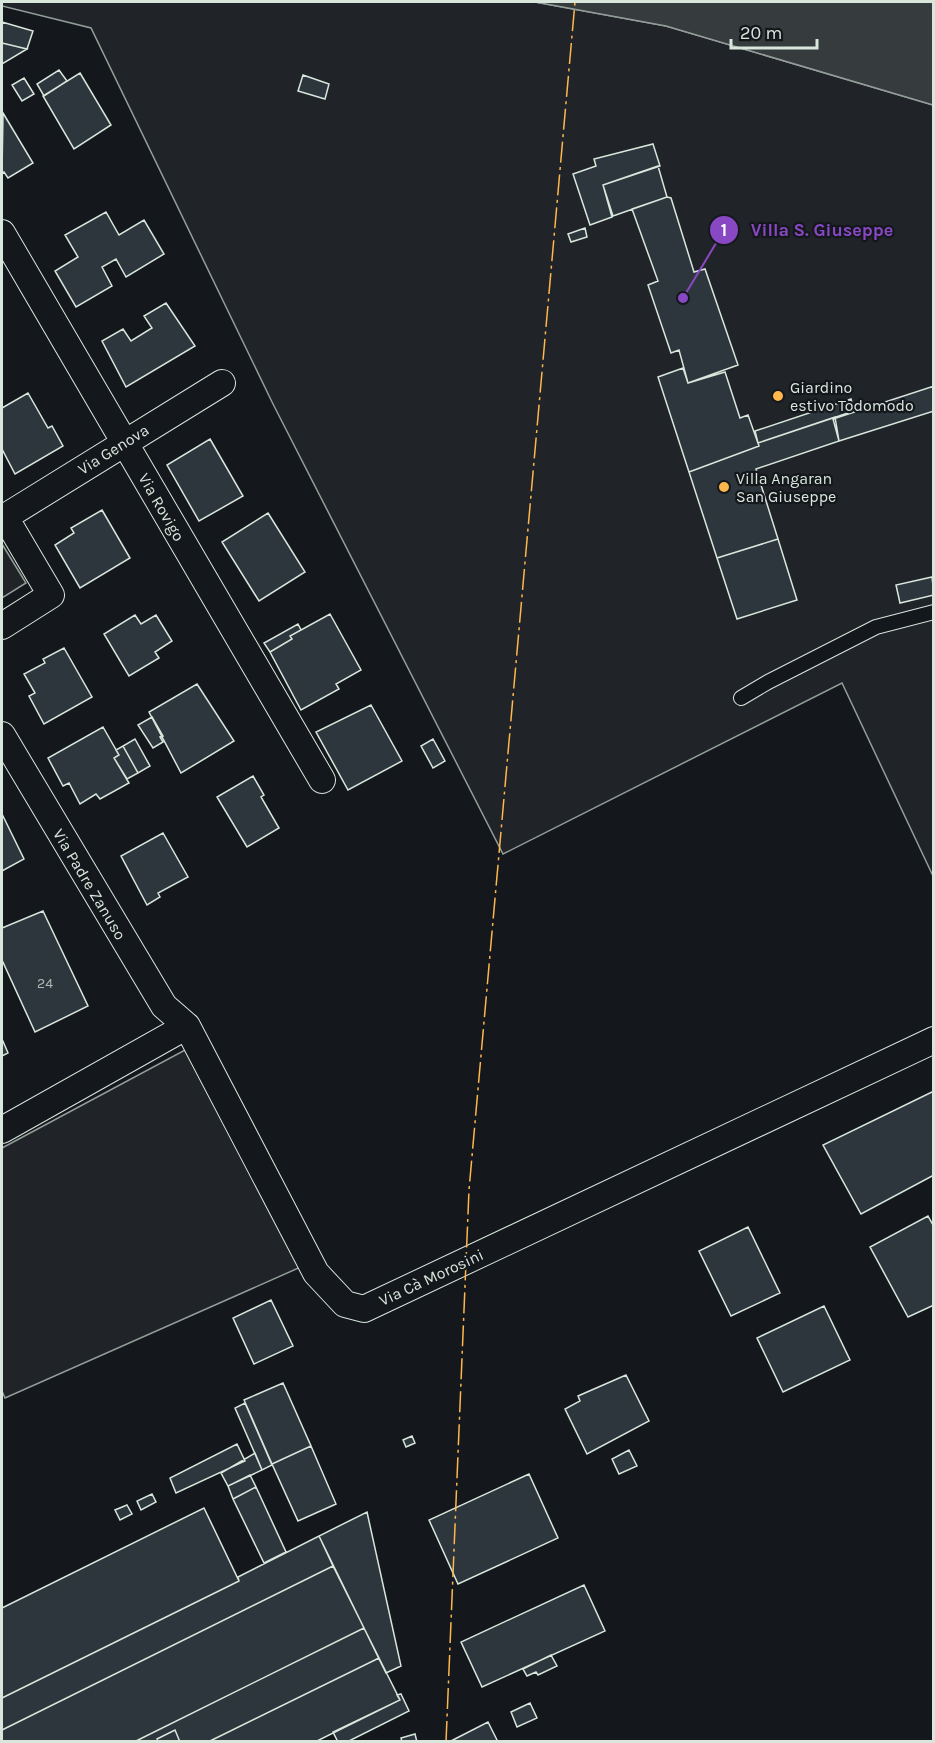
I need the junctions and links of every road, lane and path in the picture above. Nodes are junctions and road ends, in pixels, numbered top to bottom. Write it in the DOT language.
graph roads {
  1 [pos="2,233"];
  2 [pos="222,383"];
  3 [pos="124,442"];
  4 [pos="3,514"];
  5 [pos="933,612"];
  6 [pos="2,626"];
  7 [pos="741,698"];
  8 [pos="2,735"];
  9 [pos="322,780"];
  10 [pos="187,1026"];
  11 [pos="933,1040"];
  12 [pos="2,1130"];
  1 -- 3 [label="street, Via Rovigo"];
  2 -- 3 [label="street, Via Genova"];
  3 -- 4 [label="street, Via Genova"];
  3 -- 9 [label="street, Via Rovigo"];
  4 -- 6 [label="street, Via Genova"];
  5 -- 7 [label="lane"];
  8 -- 10 [label="street, Via Padre Zanuso"];
  10 -- 11 [label="street, Via Cà Morosini"];
  10 -- 12 [label="street"];
}
